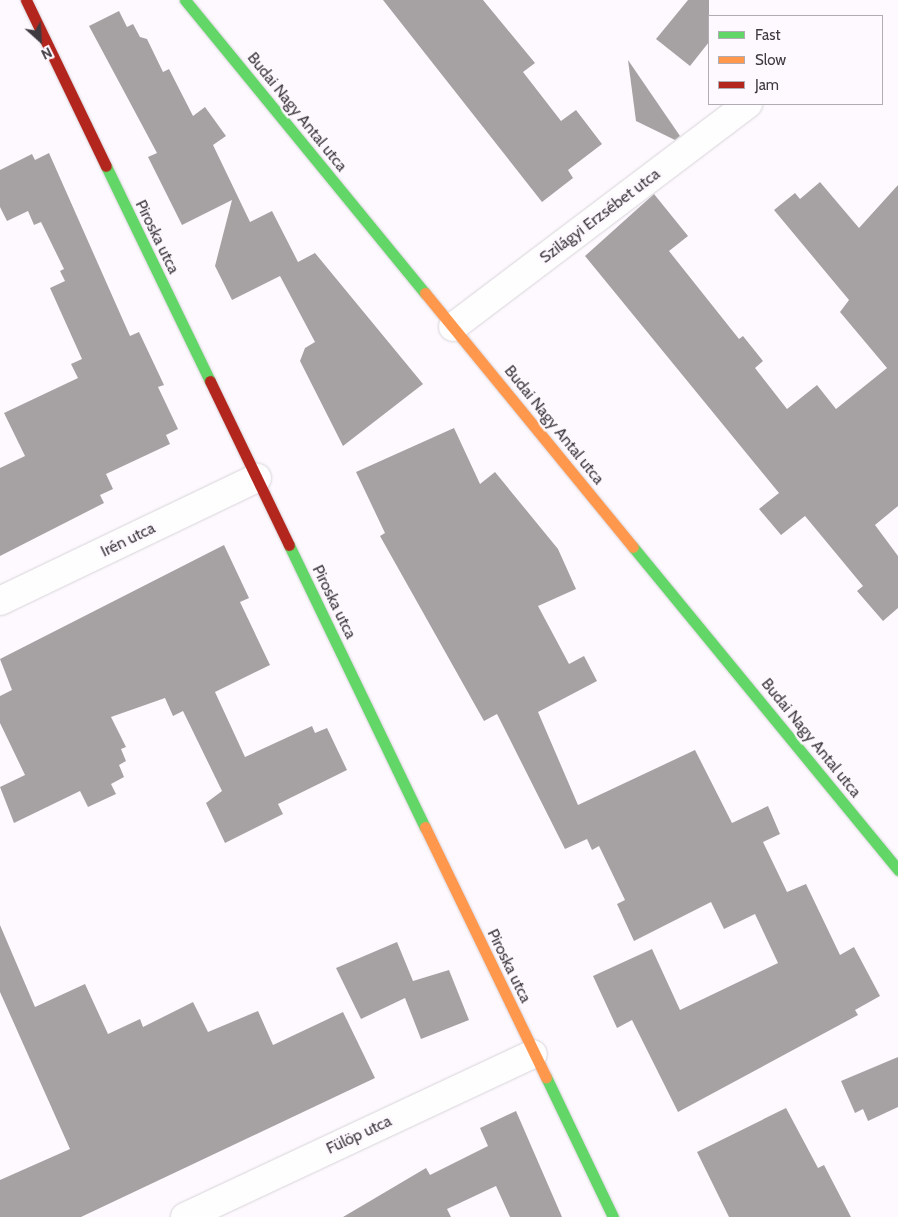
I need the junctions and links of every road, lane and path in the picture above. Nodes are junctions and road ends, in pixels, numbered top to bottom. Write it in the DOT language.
graph roads {
  1 [pos="26,0"];
  2 [pos="185,0"];
  3 [pos="747,105"];
  4 [pos="453,328"];
  5 [pos="257,478"];
  6 [pos="0,601"];
  7 [pos="898,870"];
  8 [pos="533,1054"];
  9 [pos="185,1217"];
  10 [pos="612,1217"];
  1 -- 5 [label="street, Piroska utca"];
  2 -- 4 [label="street, Budai Nagy Antal utca"];
  3 -- 4 [label="street, Szilágyi Erzsébet utca"];
  4 -- 7 [label="street, Budai Nagy Antal utca"];
  5 -- 6 [label="street, Irén utca"];
  5 -- 8 [label="street, Piroska utca"];
  8 -- 9 [label="street, Fülöp utca"];
  8 -- 10 [label="street, Piroska utca"];
}
